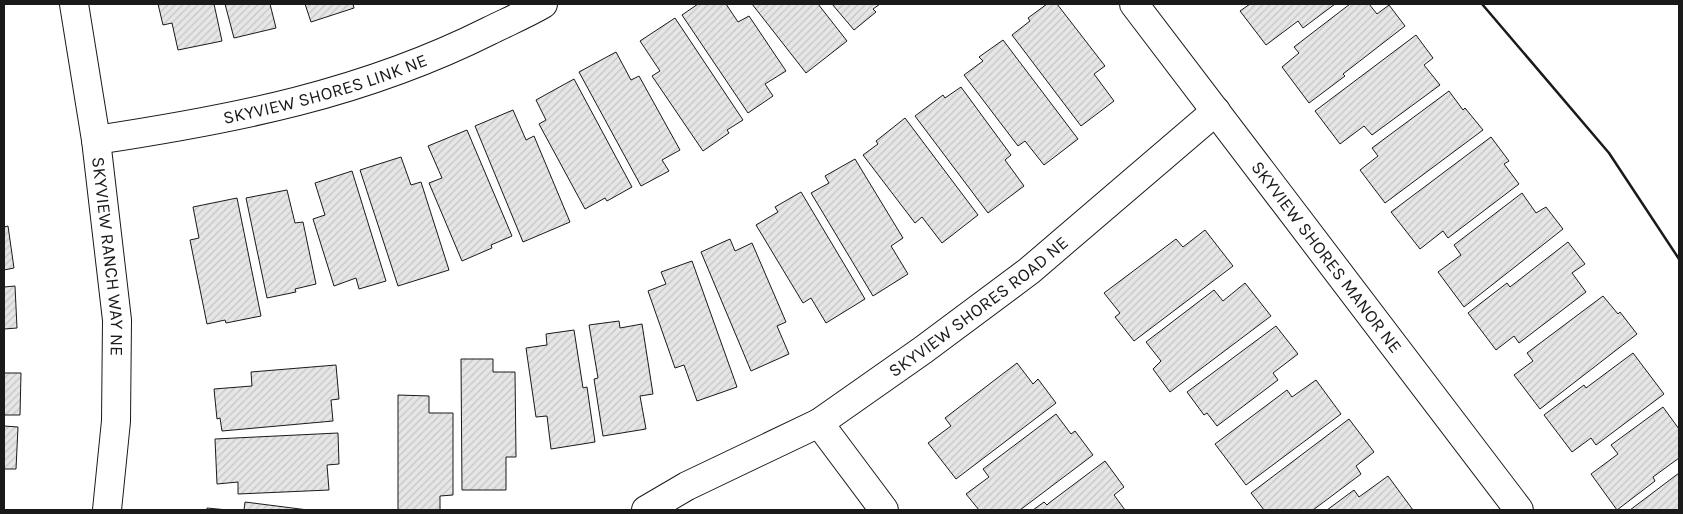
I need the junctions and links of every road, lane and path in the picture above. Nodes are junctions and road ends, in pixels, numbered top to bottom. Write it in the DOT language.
graph roads {
  1 [pos="74,4"];
  2 [pos="543,4"];
  3 [pos="1134,4"];
  4 [pos="1216,111"];
  5 [pos="96,140"];
  6 [pos="819,423"];
  7 [pos="107,510"];
  8 [pos="646,510"];
  9 [pos="884,510"];
  10 [pos="1519,510"];
  1 -- 5 [label="street, SKYVIEW RANCH WAY NE"];
  2 -- 5 [label="street, SKYVIEW SHORES LINK NE"];
  3 -- 4 [label="street, SKYVIEW SHORES MANOR NE"];
  4 -- 6 [label="street, SKYVIEW SHORES ROAD NE"];
  4 -- 10 [label="street, SKYVIEW SHORES MANOR NE"];
  5 -- 7 [label="street, SKYVIEW RANCH WAY NE"];
  6 -- 8 [label="street, SKYVIEW SHORES ROAD NE"];
  6 -- 9 [label="street"];
}
